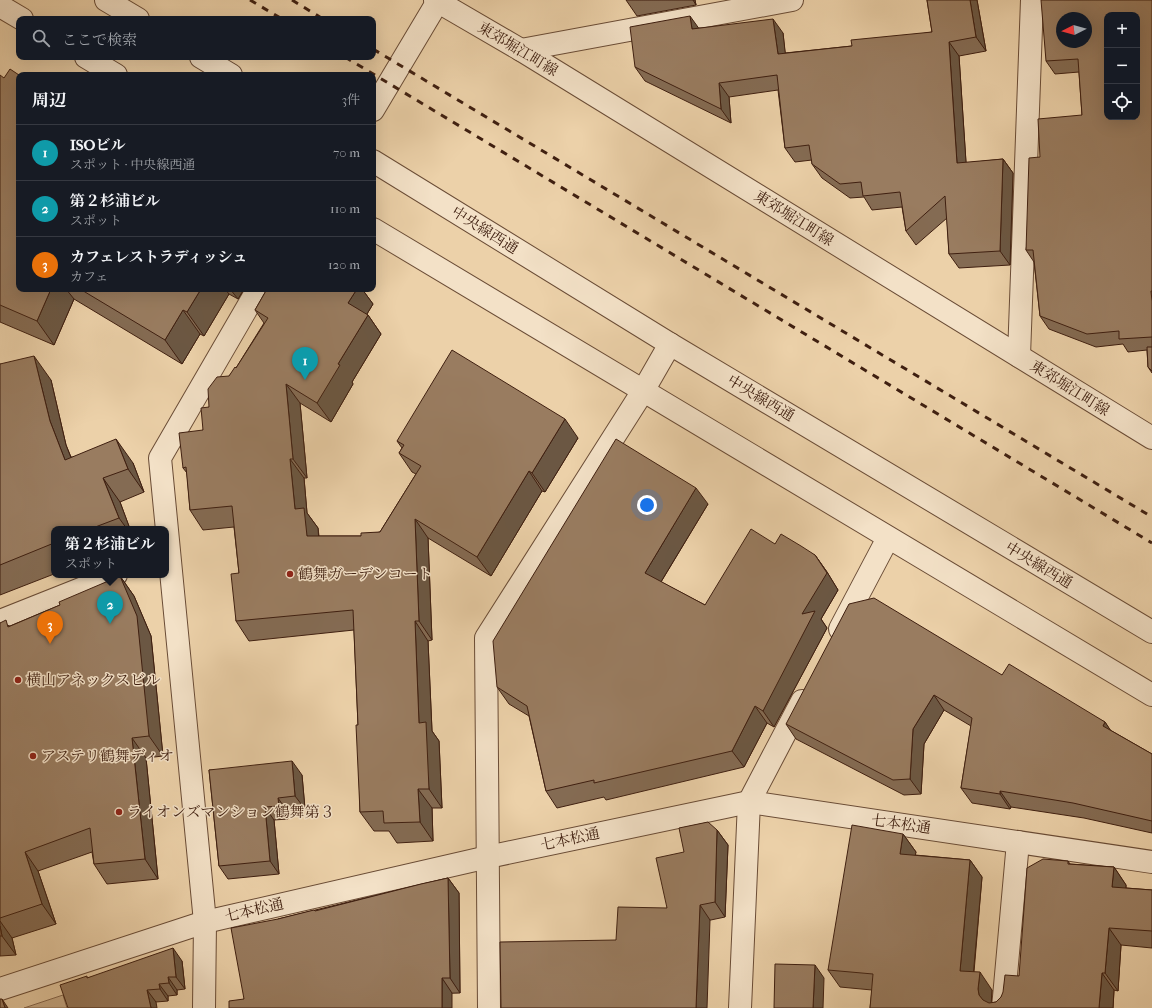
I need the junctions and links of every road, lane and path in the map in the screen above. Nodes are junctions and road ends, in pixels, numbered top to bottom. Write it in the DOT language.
graph roads {
  1 [pos="106,0"];
  2 [pos="792,0"];
  3 [pos="1032,0"];
  4 [pos="436,1"];
  5 [pos="0,6"];
  6 [pos="17,16"];
  7 [pos="133,16"];
  8 [pos="521,50"];
  9 [pos="91,60"];
  10 [pos="206,60"];
  11 [pos="111,72"];
  12 [pos="226,72"];
  13 [pos="376,105"];
  14 [pos="376,163"];
  15 [pos="376,231"];
  16 [pos="256,292"];
  17 [pos="670,344"];
  18 [pos="1019,356"];
  19 [pos="643,391"];
  20 [pos="1152,438"];
  21 [pos="166,526"];
  22 [pos="888,538"];
  23 [pos="169,564"];
  24 [pos="108,578"];
  25 [pos="0,621"];
  26 [pos="1152,632"];
  27 [pos="829,649"];
  28 [pos="811,684"];
  29 [pos="1152,696"];
  30 [pos="749,802"];
  31 [pos="1018,842"];
  32 [pos="488,857"];
  33 [pos="1152,862"];
  34 [pos="205,922"];
  35 [pos="0,989"];
  36 [pos="204,1008"];
  37 [pos="489,1008"];
  38 [pos="740,1008"];
  39 [pos="1003,1008"];
  1 -- 7 [label="street"];
  2 -- 8 [label="street"];
  3 -- 18 [label="street"];
  4 -- 8 [label="street, 東郊堀江町線"];
  4 -- 13 [label="street"];
  5 -- 6 [label="street"];
  8 -- 18 [label="street, 東郊堀江町線"];
  9 -- 11 [label="street"];
  10 -- 12 [label="street"];
  14 -- 17 [label="street, 中央線西通"];
  15 -- 19 [label="street"];
  16 -- 21 [label="street"];
  17 -- 19 [label="street"];
  17 -- 26 [label="street, 中央線西通"];
  18 -- 20 [label="street, 東郊堀江町線"];
  19 -- 22 [label="street"];
  19 -- 32 [label="street"];
  22 -- 27 [label="street"];
  22 -- 29 [label="street"];
  23 -- 34 [label="street"];
  24 -- 25 [label="street"];
  28 -- 30 [label="street"];
  30 -- 31 [label="street, 七本松通"];
  30 -- 32 [label="street, 七本松通"];
  30 -- 38 [label="street"];
  31 -- 33 [label="street, 七本松通"];
  31 -- 39 [label="street"];
  32 -- 34 [label="street, 七本松通"];
  32 -- 37 [label="street"];
  34 -- 35 [label="street, 七本松通"];
  34 -- 36 [label="street"];
}
